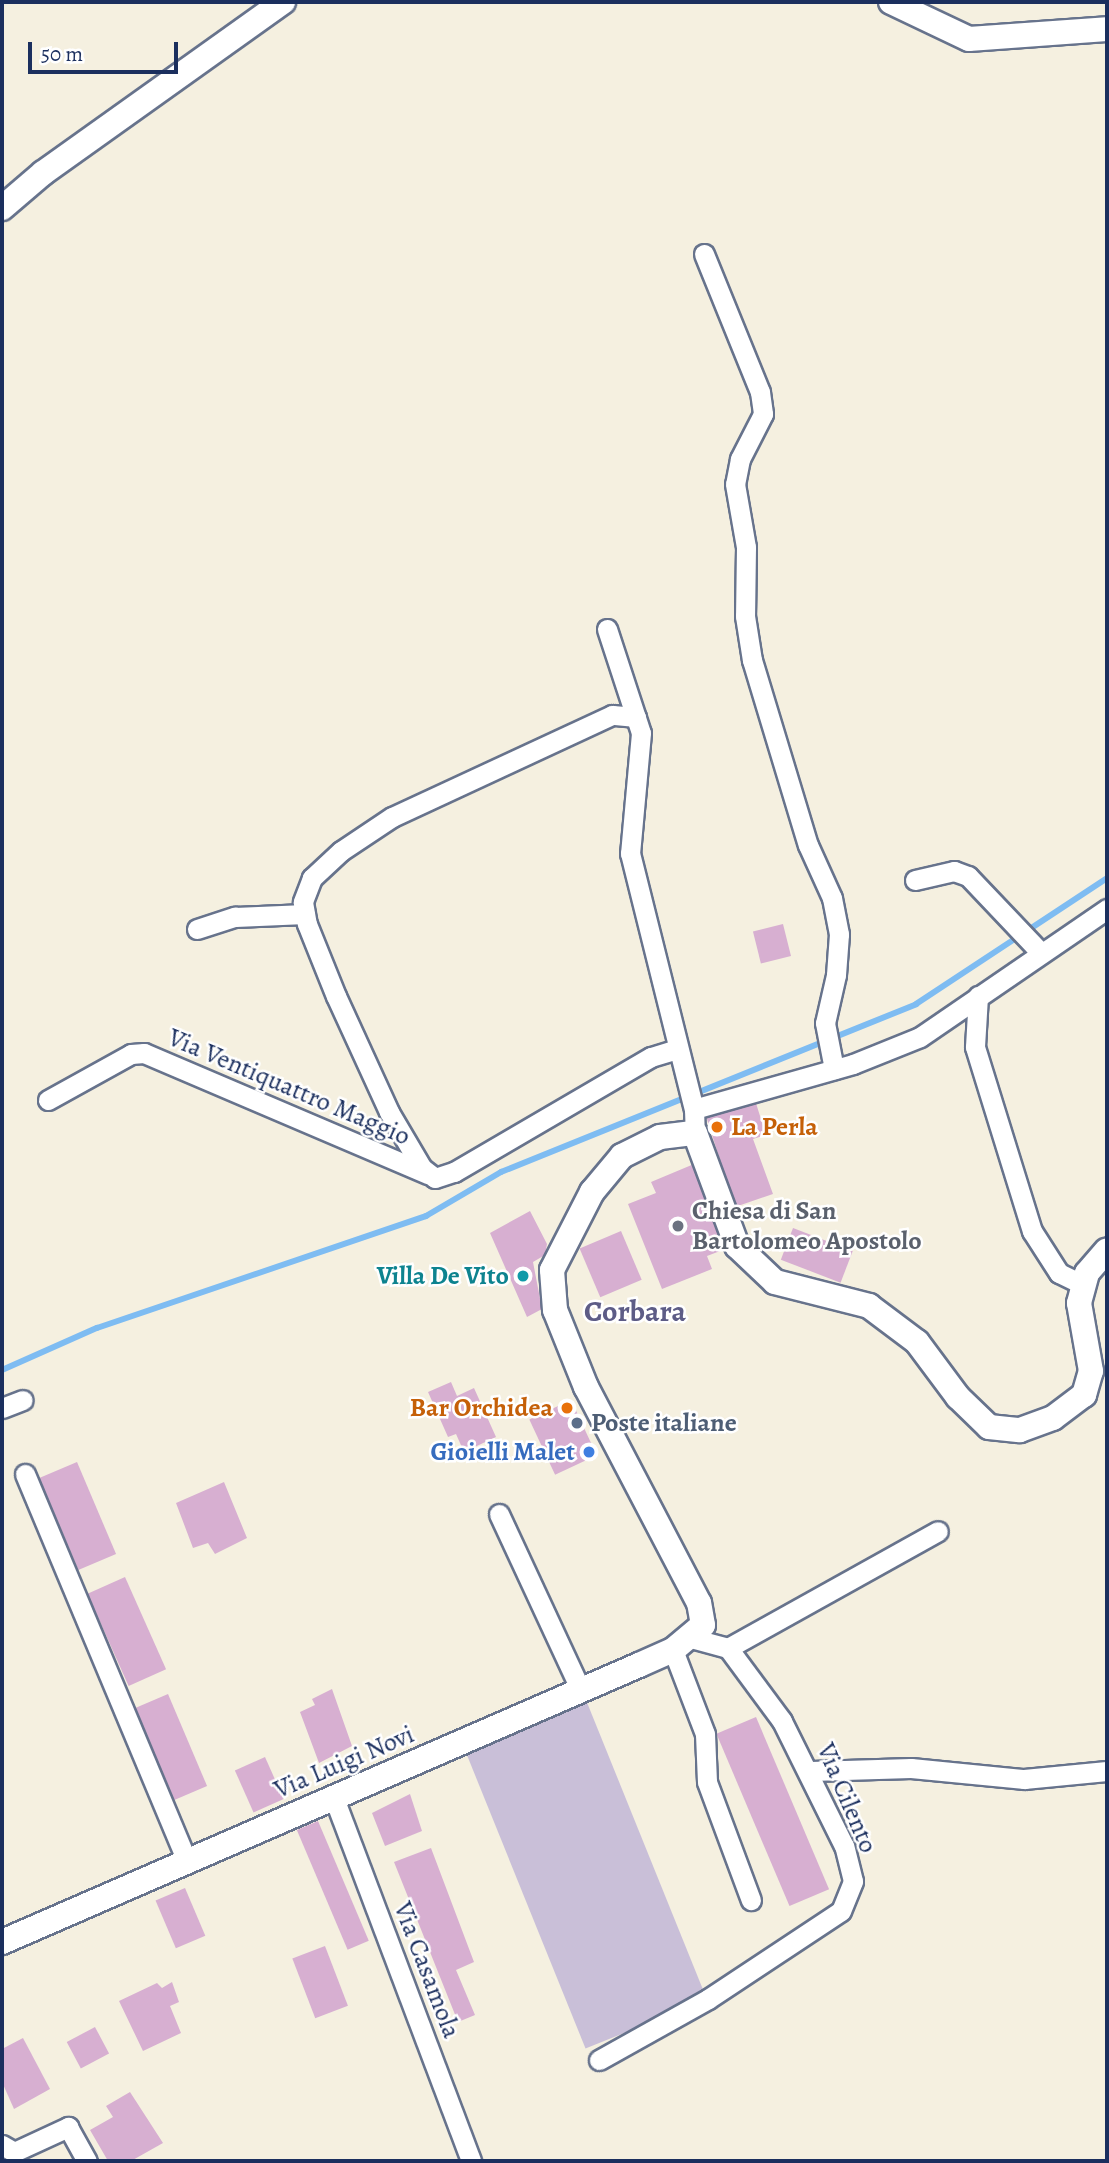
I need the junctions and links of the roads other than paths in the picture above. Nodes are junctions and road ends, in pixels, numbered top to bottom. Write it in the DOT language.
graph roads {
  1 [pos="283,2"];
  2 [pos="891,2"];
  3 [pos="1107,29"];
  4 [pos="2,208"];
  5 [pos="704,254"];
  6 [pos="607,629"];
  7 [pos="636,717"];
  8 [pos="915,880"];
  9 [pos="1107,909"];
  10 [pos="305,914"];
  11 [pos="197,929"];
  12 [pos="1028,939"];
  13 [pos="978,996"];
  14 [pos="677,1049"];
  15 [pos="834,1069"];
  16 [pos="48,1100"];
  17 [pos="695,1121"];
  18 [pos="429,1173"];
  19 [pos="1107,1250"];
  20 [pos="1084,1285"];
  21 [pos="23,1400"];
  22 [pos="2,1408"];
  23 [pos="25,1474"];
  24 [pos="499,1514"];
  25 [pos="938,1531"];
  26 [pos="689,1637"];
  27 [pos="729,1648"];
  28 [pos="582,1691"];
  29 [pos="810,1771"];
  30 [pos="1107,1771"];
  31 [pos="334,1798"];
  32 [pos="187,1862"];
  33 [pos="751,1900"];
  34 [pos="2,1942"];
  35 [pos="599,2060"];
  36 [pos="2,2145"];
  37 [pos="87,2161"];
  38 [pos="471,2161"];
  1 -- 4 [label="main road"];
  2 -- 3 [label="main road"];
  5 -- 15 [label="street"];
  6 -- 7 [label="street"];
  7 -- 10 [label="street"];
  7 -- 14 [label="street"];
  8 -- 12 [label="street"];
  9 -- 12 [label="street"];
  10 -- 11 [label="street"];
  10 -- 18 [label="street"];
  12 -- 13 [label="street"];
  13 -- 15 [label="street"];
  13 -- 20 [label="street"];
  14 -- 17 [label="street"];
  14 -- 18 [label="street"];
  15 -- 17 [label="street"];
  16 -- 18 [label="street, Via Ventiquattro Maggio"];
  17 -- 20 [label="main road"];
  17 -- 26 [label="main road"];
  19 -- 20 [label="main road"];
  21 -- 22 [label="street"];
  23 -- 32 [label="street"];
  24 -- 28 [label="street"];
  25 -- 27 [label="street"];
  26 -- 27 [label="street"];
  26 -- 28 [label="main road, Via Luigi Novi"];
  26 -- 33 [label="street"];
  27 -- 29 [label="street, Via Cilento"];
  28 -- 31 [label="main road, Via Luigi Novi"];
  29 -- 30 [label="street"];
  29 -- 35 [label="street, Via Cilento"];
  31 -- 32 [label="main road, Via Luigi Novi"];
  31 -- 38 [label="street, Via Casamola"];
  32 -- 34 [label="main road, Via Luigi Novi"];
  36 -- 37 [label="street"];
}
